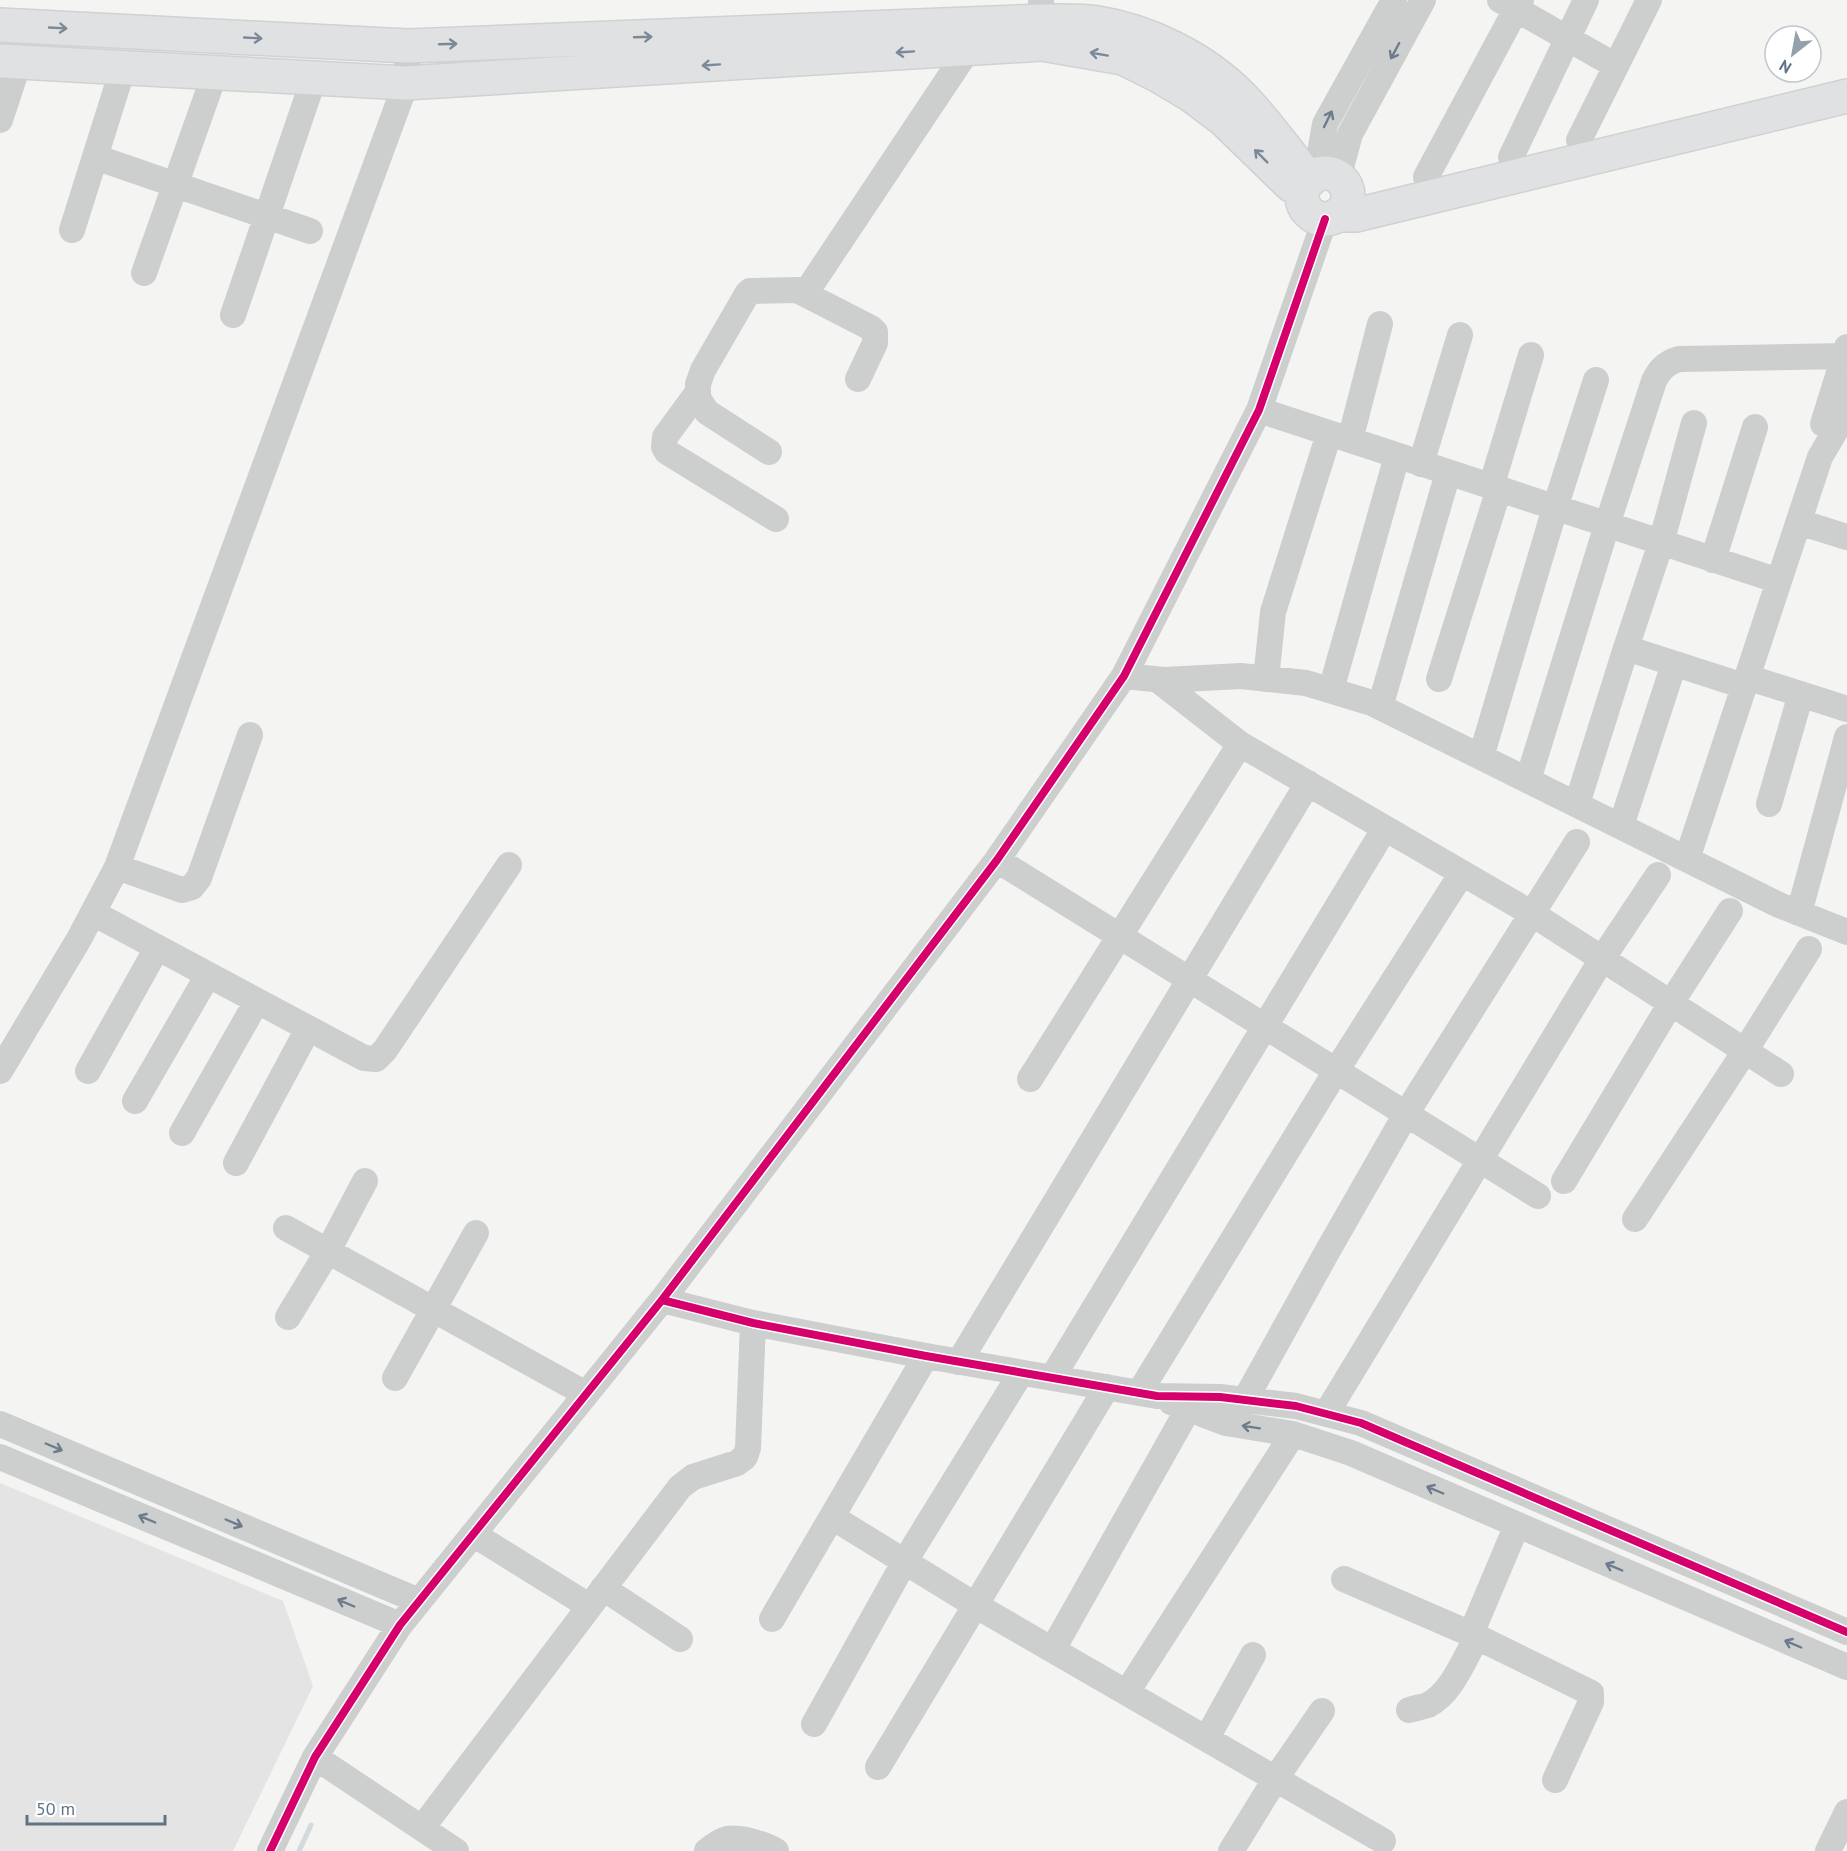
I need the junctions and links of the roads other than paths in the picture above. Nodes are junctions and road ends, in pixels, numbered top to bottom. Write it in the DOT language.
graph roads {
  1 [pos="1394,0"];
  2 [pos="1423,0"];
  3 [pos="1586,0"];
  4 [pos="1649,0"];
  5 [pos="1512,3"];
  6 [pos="1042,11"];
  7 [pos="0,25"];
  8 [pos="1567,40"];
  9 [pos="408,46"];
  10 [pos="959,49"];
  11 [pos="10,61"];
  12 [pos="1616,66"];
  13 [pos="123,68"];
  14 [pos="215,73"];
  15 [pos="1847,75"];
  16 [pos="314,78"];
  17 [pos="406,84"];
  18 [pos="1847,96"];
  19 [pos="0,120"];
  20 [pos="1578,140"];
  21 [pos="95,157"];
  22 [pos="1511,157"];
  23 [pos="1426,177"];
  24 [pos="175,184"];
  25 [pos="1325,194"];
  26 [pos="267,216"];
  27 [pos="72,230"];
  28 [pos="310,231"];
  29 [pos="144,273"];
  30 [pos="798,291"];
  31 [pos="234,315"];
  32 [pos="1380,324"];
  33 [pos="1460,335"];
  34 [pos="1846,351"];
  35 [pos="1531,355"];
  36 [pos="858,379"];
  37 [pos="1596,380"];
  38 [pos="698,392"];
  39 [pos="1847,402"];
  40 [pos="1258,410"];
  41 [pos="1694,423"];
  42 [pos="1755,427"];
  43 [pos="1340,437"];
  44 [pos="769,452"];
  45 [pos="1397,456"];
  46 [pos="1821,457"];
  47 [pos="1421,464"];
  48 [pos="1448,473"];
  49 [pos="1495,488"];
  50 [pos="1555,508"];
  51 [pos="776,519"];
  52 [pos="1799,522"];
  53 [pos="1607,525"];
  54 [pos="1847,537"];
  55 [pos="1661,543"];
  56 [pos="1713,560"];
  57 [pos="1779,581"];
  58 [pos="1626,648"];
  59 [pos="1674,664"];
  60 [pos="1124,676"];
  61 [pos="1266,679"];
  62 [pos="1439,679"];
  63 [pos="1158,680"];
  64 [pos="1745,682"];
  65 [pos="1330,690"];
  66 [pos="1801,694"];
  67 [pos="1380,707"];
  68 [pos="1847,709"];
  69 [pos="250,735"];
  70 [pos="1847,736"];
  71 [pos="1240,744"];
  72 [pos="1481,757"];
  73 [pos="1528,780"];
  74 [pos="1308,783"];
  75 [pos="1576,804"];
  76 [pos="1769,804"];
  77 [pos="1621,826"];
  78 [pos="1385,828"];
  79 [pos="1577,842"];
  80 [pos="1687,859"];
  81 [pos="997,860"];
  82 [pos="509,865"];
  83 [pos="117,867"];
  84 [pos="1462,873"];
  85 [pos="1659,875"];
  86 [pos="1730,911"];
  87 [pos="1799,912"];
  88 [pos="93,913"];
  89 [pos="1531,913"];
  90 [pos="1845,925"];
  91 [pos="1120,937"];
  92 [pos="157,948"];
  93 [pos="1809,949"];
  94 [pos="1602,959"];
  95 [pos="208,975"];
  96 [pos="1190,980"];
  97 [pos="257,1001"];
  98 [pos="1671,1003"];
  99 [pos="1263,1026"];
  100 [pos="308,1029"];
  101 [pos="1745,1051"];
  102 [pos="0,1071"];
  103 [pos="88,1071"];
  104 [pos="1336,1071"];
  105 [pos="1780,1074"];
  106 [pos="1030,1079"];
  107 [pos="135,1101"];
  108 [pos="1406,1114"];
  109 [pos="182,1133"];
  110 [pos="1479,1161"];
  111 [pos="236,1163"];
  112 [pos="365,1181"];
  113 [pos="1564,1181"];
  114 [pos="1538,1196"];
  115 [pos="1635,1219"];
  116 [pos="286,1228"];
  117 [pos="476,1233"];
  118 [pos="328,1251"];
  119 [pos="662,1300"];
  120 [pos="432,1309"];
  121 [pos="288,1317"];
  122 [pos="753,1323"];
  123 [pos="926,1356"];
  124 [pos="959,1362"];
  125 [pos="1021,1372"];
  126 [pos="395,1378"];
  127 [pos="1052,1378"];
  128 [pos="1107,1387"];
  129 [pos="586,1394"];
  130 [pos="1148,1395"];
  131 [pos="1245,1400"];
  132 [pos="1192,1402"];
  133 [pos="1326,1414"];
  134 [pos="0,1424"];
  135 [pos="1293,1434"];
  136 [pos="0,1457"];
  137 [pos="832,1517"];
  138 [pos="1517,1525"];
  139 [pos="473,1534"];
  140 [pos="905,1561"];
  141 [pos="1344,1579"];
  142 [pos="596,1597"];
  143 [pos="419,1601"];
  144 [pos="975,1605"];
  145 [pos="772,1619"];
  146 [pos="400,1625"];
  147 [pos="1847,1632"];
  148 [pos="1474,1636"];
  149 [pos="680,1639"];
  150 [pos="1053,1649"];
  151 [pos="1253,1656"];
  152 [pos="1847,1667"];
  153 [pos="1127,1692"];
  154 [pos="1409,1710"];
  155 [pos="1322,1711"];
  156 [pos="813,1724"];
  157 [pos="1207,1738"];
  158 [pos="315,1757"];
  159 [pos="878,1767"];
  160 [pos="1276,1778"];
  161 [pos="1555,1780"];
  162 [pos="1847,1812"];
  163 [pos="422,1828"];
  164 [pos="1383,1841"];
  165 [pos="715,1850"];
  166 [pos="270,1851"];
  167 [pos="456,1851"];
  168 [pos="776,1851"];
  169 [pos="1231,1851"];
  170 [pos="1828,1851"];
  25 -- 1 [label="street, one-way"];
  2 -- 25 [label="street, one-way"];
  3 -- 8 [label="street"];
  4 -- 12 [label="street"];
  5 -- 8 [label="street"];
  5 -- 23 [label="street"];
  9 -- 6 [label="main road, one-way"];
  6 -- 25 [label="main road"];
  7 -- 9 [label="main road, one-way"];
  8 -- 12 [label="street"];
  8 -- 22 [label="street"];
  9 -- 17 [label="street"];
  10 -- 17 [label="main road, one-way"];
  25 -- 10 [label="main road, one-way"];
  10 -- 30 [label="street"];
  11 -- 13 [label="main road"];
  11 -- 19 [label="street"];
  12 -- 20 [label="street"];
  13 -- 14 [label="main road"];
  13 -- 21 [label="street"];
  14 -- 16 [label="main road"];
  14 -- 24 [label="street"];
  15 -- 20 [label="main road"];
  16 -- 17 [label="main road"];
  16 -- 26 [label="street"];
  17 -- 83 [label="street"];
  18 -- 25 [label="main road"];
  20 -- 22 [label="main road"];
  21 -- 24 [label="street"];
  21 -- 27 [label="street"];
  22 -- 23 [label="main road"];
  23 -- 25 [label="main road"];
  24 -- 26 [label="street"];
  24 -- 29 [label="street"];
  25 -- 40 [label="street"];
  26 -- 28 [label="street"];
  26 -- 31 [label="street"];
  30 -- 36 [label="street"];
  30 -- 38 [label="street"];
  32 -- 43 [label="street"];
  33 -- 47 [label="street"];
  34 -- 46 [label="street"];
  34 -- 53 [label="street"];
  35 -- 49 [label="street"];
  37 -- 50 [label="street"];
  38 -- 44 [label="street"];
  38 -- 51 [label="street"];
  39 -- 46 [label="street"];
  40 -- 43 [label="street"];
  40 -- 60 [label="street"];
  41 -- 55 [label="street"];
  42 -- 56 [label="street"];
  43 -- 45 [label="street"];
  43 -- 61 [label="street"];
  45 -- 47 [label="street"];
  45 -- 65 [label="street"];
  46 -- 52 [label="street"];
  47 -- 48 [label="street"];
  48 -- 49 [label="street"];
  48 -- 67 [label="street"];
  49 -- 50 [label="street"];
  49 -- 62 [label="street"];
  50 -- 53 [label="street"];
  50 -- 72 [label="street"];
  52 -- 54 [label="street"];
  52 -- 57 [label="street"];
  53 -- 55 [label="street"];
  53 -- 73 [label="street"];
  55 -- 56 [label="street"];
  55 -- 58 [label="street"];
  56 -- 57 [label="street"];
  57 -- 64 [label="street"];
  58 -- 59 [label="street"];
  58 -- 75 [label="street"];
  59 -- 64 [label="street"];
  59 -- 77 [label="street"];
  60 -- 63 [label="street"];
  60 -- 81 [label="street"];
  61 -- 63 [label="street"];
  61 -- 65 [label="street"];
  63 -- 71 [label="street"];
  64 -- 66 [label="street"];
  64 -- 80 [label="street"];
  65 -- 67 [label="street"];
  66 -- 68 [label="street"];
  66 -- 76 [label="street"];
  67 -- 72 [label="street"];
  69 -- 83 [label="street"];
  70 -- 87 [label="street"];
  71 -- 74 [label="street"];
  71 -- 91 [label="street"];
  72 -- 73 [label="street"];
  73 -- 75 [label="street"];
  74 -- 78 [label="street"];
  74 -- 96 [label="street"];
  75 -- 77 [label="street"];
  77 -- 80 [label="street"];
  78 -- 84 [label="street"];
  78 -- 99 [label="street"];
  79 -- 89 [label="street"];
  80 -- 87 [label="street"];
  81 -- 91 [label="street"];
  81 -- 119 [label="street"];
  82 -- 100 [label="street"];
  83 -- 88 [label="street"];
  84 -- 89 [label="street"];
  84 -- 104 [label="street"];
  85 -- 94 [label="street"];
  86 -- 98 [label="street"];
  87 -- 90 [label="street"];
  88 -- 92 [label="street"];
  88 -- 102 [label="street"];
  89 -- 94 [label="street"];
  89 -- 108 [label="street"];
  91 -- 96 [label="street"];
  91 -- 106 [label="street"];
  92 -- 95 [label="street"];
  92 -- 103 [label="street"];
  93 -- 101 [label="street"];
  94 -- 98 [label="street"];
  94 -- 110 [label="street"];
  95 -- 97 [label="street"];
  95 -- 107 [label="street"];
  96 -- 99 [label="street"];
  96 -- 124 [label="street"];
  97 -- 100 [label="street"];
  97 -- 109 [label="street"];
  98 -- 101 [label="street"];
  98 -- 113 [label="street"];
  99 -- 104 [label="street"];
  99 -- 127 [label="street"];
  100 -- 111 [label="street"];
  101 -- 105 [label="street"];
  101 -- 115 [label="street"];
  104 -- 108 [label="street"];
  104 -- 130 [label="street"];
  108 -- 110 [label="street"];
  108 -- 131 [label="street"];
  110 -- 114 [label="street"];
  110 -- 133 [label="street"];
  112 -- 118 [label="street"];
  116 -- 118 [label="street"];
  117 -- 120 [label="street"];
  118 -- 120 [label="street"];
  118 -- 121 [label="street"];
  119 -- 122 [label="street"];
  119 -- 129 [label="street"];
  120 -- 126 [label="street"];
  120 -- 129 [label="street"];
  122 -- 123 [label="street"];
  122 -- 142 [label="street"];
  123 -- 124 [label="street"];
  123 -- 137 [label="street"];
  124 -- 125 [label="street"];
  125 -- 127 [label="street"];
  125 -- 140 [label="street"];
  127 -- 128 [label="street"];
  128 -- 130 [label="street"];
  128 -- 144 [label="street"];
  129 -- 139 [label="street"];
  130 -- 132 [label="street"];
  131 -- 132 [label="street"];
  131 -- 133 [label="street"];
  135 -- 132 [label="street, one-way"];
  132 -- 150 [label="street"];
  133 -- 147 [label="street"];
  134 -- 143 [label="street, one-way"];
  138 -- 135 [label="street, one-way"];
  135 -- 153 [label="street"];
  146 -- 136 [label="street, one-way"];
  137 -- 140 [label="street"];
  137 -- 145 [label="street"];
  138 -- 148 [label="street"];
  152 -- 138 [label="street, one-way"];
  139 -- 142 [label="street"];
  139 -- 143 [label="street"];
  140 -- 144 [label="street"];
  140 -- 156 [label="street"];
  141 -- 148 [label="street"];
  142 -- 149 [label="street"];
  142 -- 163 [label="street"];
  143 -- 146 [label="street"];
  144 -- 150 [label="street"];
  144 -- 159 [label="street"];
  146 -- 158 [label="street"];
  148 -- 154 [label="street"];
  148 -- 161 [label="street"];
  150 -- 153 [label="street"];
  151 -- 157 [label="street"];
  153 -- 157 [label="street"];
  155 -- 160 [label="street"];
  157 -- 160 [label="street"];
  158 -- 163 [label="street"];
  158 -- 166 [label="street"];
  160 -- 164 [label="street"];
  160 -- 169 [label="street"];
  162 -- 170 [label="street"];
  163 -- 167 [label="street"];
  165 -- 168 [label="street"];
}
